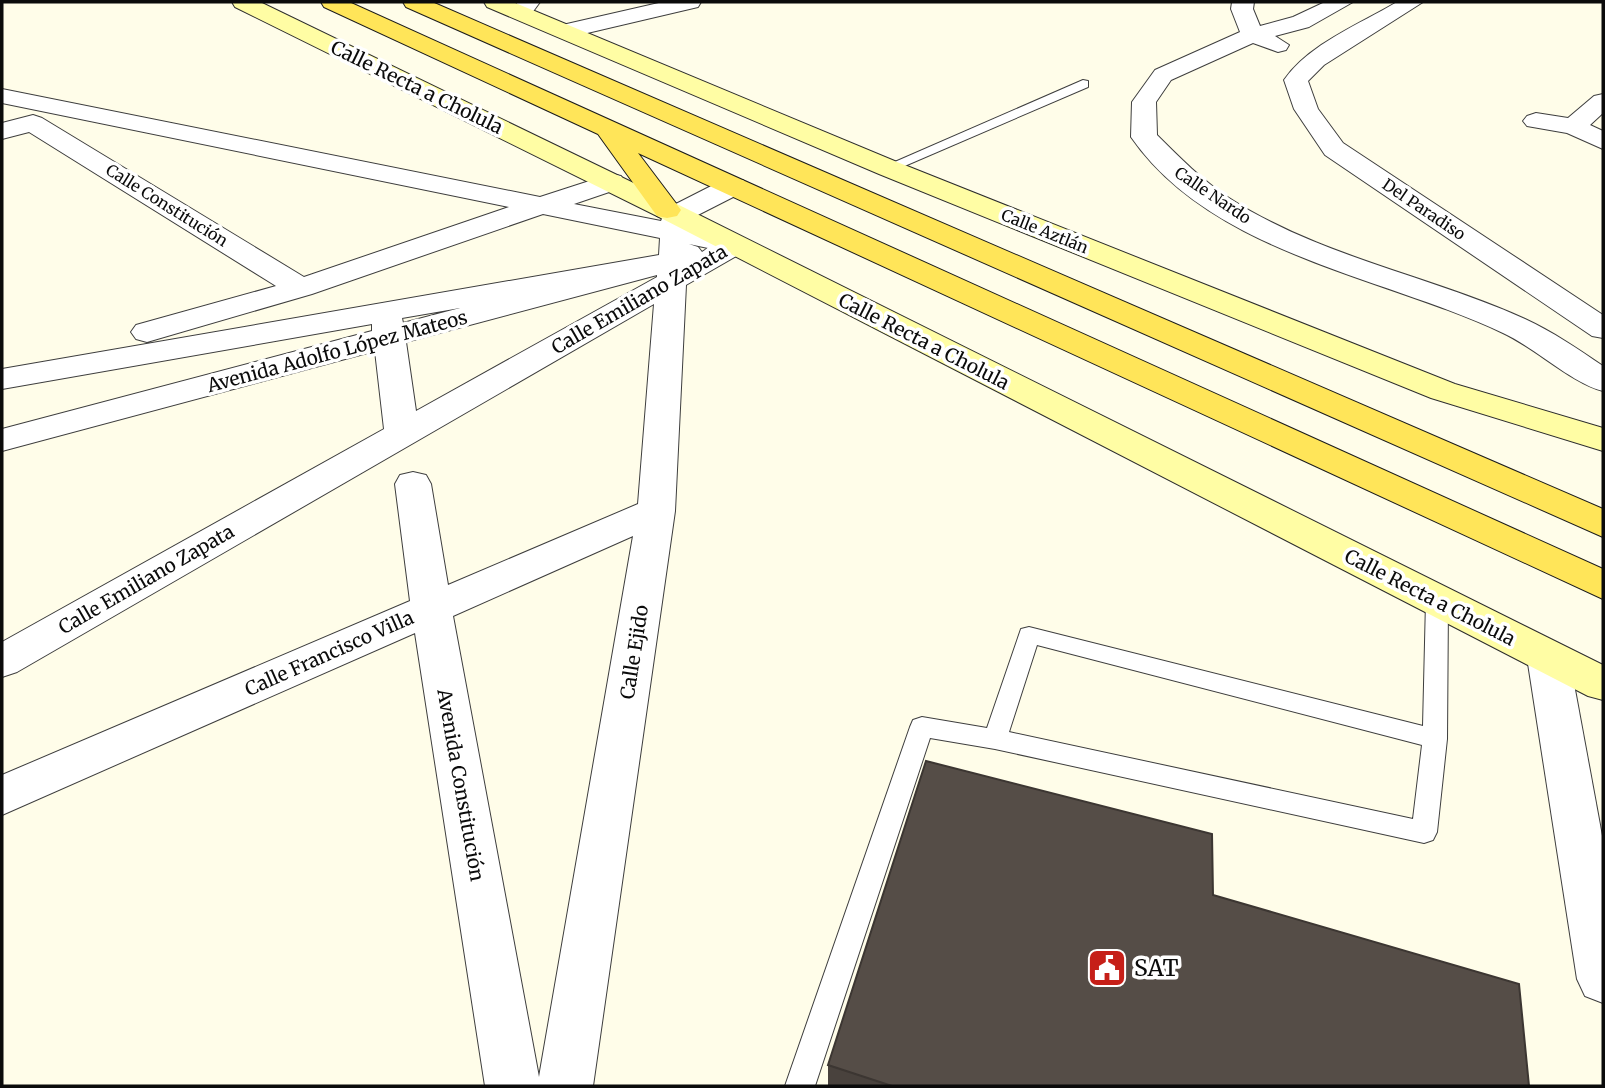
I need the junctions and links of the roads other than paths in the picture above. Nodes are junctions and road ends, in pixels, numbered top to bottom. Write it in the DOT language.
graph roads {
  1 [pos="243,2"];
  2 [pos="332,2"];
  3 [pos="414,2"];
  4 [pos="690,2"];
  5 [pos="1243,2"];
  6 [pos="1342,2"];
  7 [pos="1412,2"];
  8 [pos="515,5"];
  9 [pos="566,31"];
  10 [pos="1253,35"];
  11 [pos="1315,60"];
  12 [pos="1083,84"];
  13 [pos="2,96"];
  14 [pos="1603,101"];
  15 [pos="1536,121"];
  16 [pos="1573,126"];
  17 [pos="607,128"];
  18 [pos="2,131"];
  19 [pos="1603,141"];
  20 [pos="888,169"];
  21 [pos="611,182"];
  22 [pos="733,186"];
  23 [pos="540,208"];
  24 [pos="672,243"];
  25 [pos="735,245"];
  26 [pos="380,262"];
  27 [pos="301,288"];
  28 [pos="388,324"];
  29 [pos="1596,324"];
  30 [pos="1535,336"];
  31 [pos="2,372"];
  32 [pos="2,379"];
  33 [pos="1603,381"];
  34 [pos="402,434"];
  35 [pos="2,440"];
  36 [pos="1603,440"];
  37 [pos="413,484"];
  38 [pos="656,512"];
  39 [pos="1603,524"];
  40 [pos="1603,585"];
  41 [pos="1437,601"];
  42 [pos="431,608"];
  43 [pos="1548,657"];
  44 [pos="2,661"];
  45 [pos="1603,684"];
  46 [pos="995,739"];
  47 [pos="1435,739"];
  48 [pos="2,796"];
  49 [pos="1603,979"];
  50 [pos="513,1086"];
  51 [pos="565,1086"];
  52 [pos="800,1086"];
  1 -- 21 [label="main road, Calle Recta a Cholula"];
  2 -- 17 [label="main road, Calle Recta a Cholula"];
  3 -- 39 [label="main road"];
  4 -- 9 [label="street"];
  5 -- 10 [label="street"];
  6 -- 10 [label="street, Calle Nardo"];
  7 -- 11 [label="street"];
  8 -- 9 [label="main road, Calle Aztlán"];
  9 -- 20 [label="main road, Calle Aztlán"];
  10 -- 11 [label="street"];
  10 -- 30 [label="street, Calle Nardo"];
  11 -- 29 [label="street, Del Paradiso"];
  12 -- 20 [label="lane"];
  13 -- 23 [label="street, Calle Emiliano Zapata"];
  14 -- 16 [label="street"];
  15 -- 16 [label="street"];
  16 -- 19 [label="street"];
  17 -- 22 [label="main road, Calle Recta a Cholula"];
  17 -- 24 [label="main road"];
  18 -- 27 [label="street, Calle Constitución"];
  20 -- 36 [label="main road, Calle Aztlán"];
  21 -- 23 [label="street"];
  21 -- 24 [label="main road, Calle Recta a Cholula"];
  22 -- 24 [label="street"];
  22 -- 40 [label="main road, Calle Recta a Cholula"];
  23 -- 24 [label="street, Calle Emiliano Zapata"];
  23 -- 26 [label="street"];
  24 -- 25 [label="main road, Calle Recta a Cholula"];
  24 -- 25 [label="street, Calle Emiliano Zapata"];
  24 -- 28 [label="street, Avenida Adolfo López Mateos"];
  24 -- 34 [label="street, Calle Emiliano Zapata"];
  24 -- 38 [label="street, Calle Ejido"];
  25 -- 41 [label="main road, Calle Recta a Cholula"];
  26 -- 27 [label="street"];
  26 -- 28 [label="street"];
  27 -- 31 [label="street"];
  28 -- 32 [label="street, Avenida Adolfo López Mateos"];
  28 -- 34 [label="street"];
  28 -- 35 [label="street, Avenida Adolfo López Mateos"];
  29 -- 30 [label="street"];
  30 -- 33 [label="street, Calle Nardo"];
  34 -- 44 [label="street, Calle Emiliano Zapata"];
  37 -- 42 [label="street, Avenida Constitución"];
  38 -- 42 [label="street, Calle Francisco Villa"];
  38 -- 51 [label="street, Calle Ejido"];
  41 -- 43 [label="main road, Calle Recta a Cholula"];
  41 -- 47 [label="lane"];
  42 -- 48 [label="street, Calle Francisco Villa"];
  42 -- 50 [label="street, Avenida Constitución"];
  43 -- 45 [label="main road, Calle Recta a Cholula"];
  43 -- 49 [label="street"];
  46 -- 47 [label="lane"];
  46 -- 47 [label="lane"];
  46 -- 52 [label="lane"];
}
